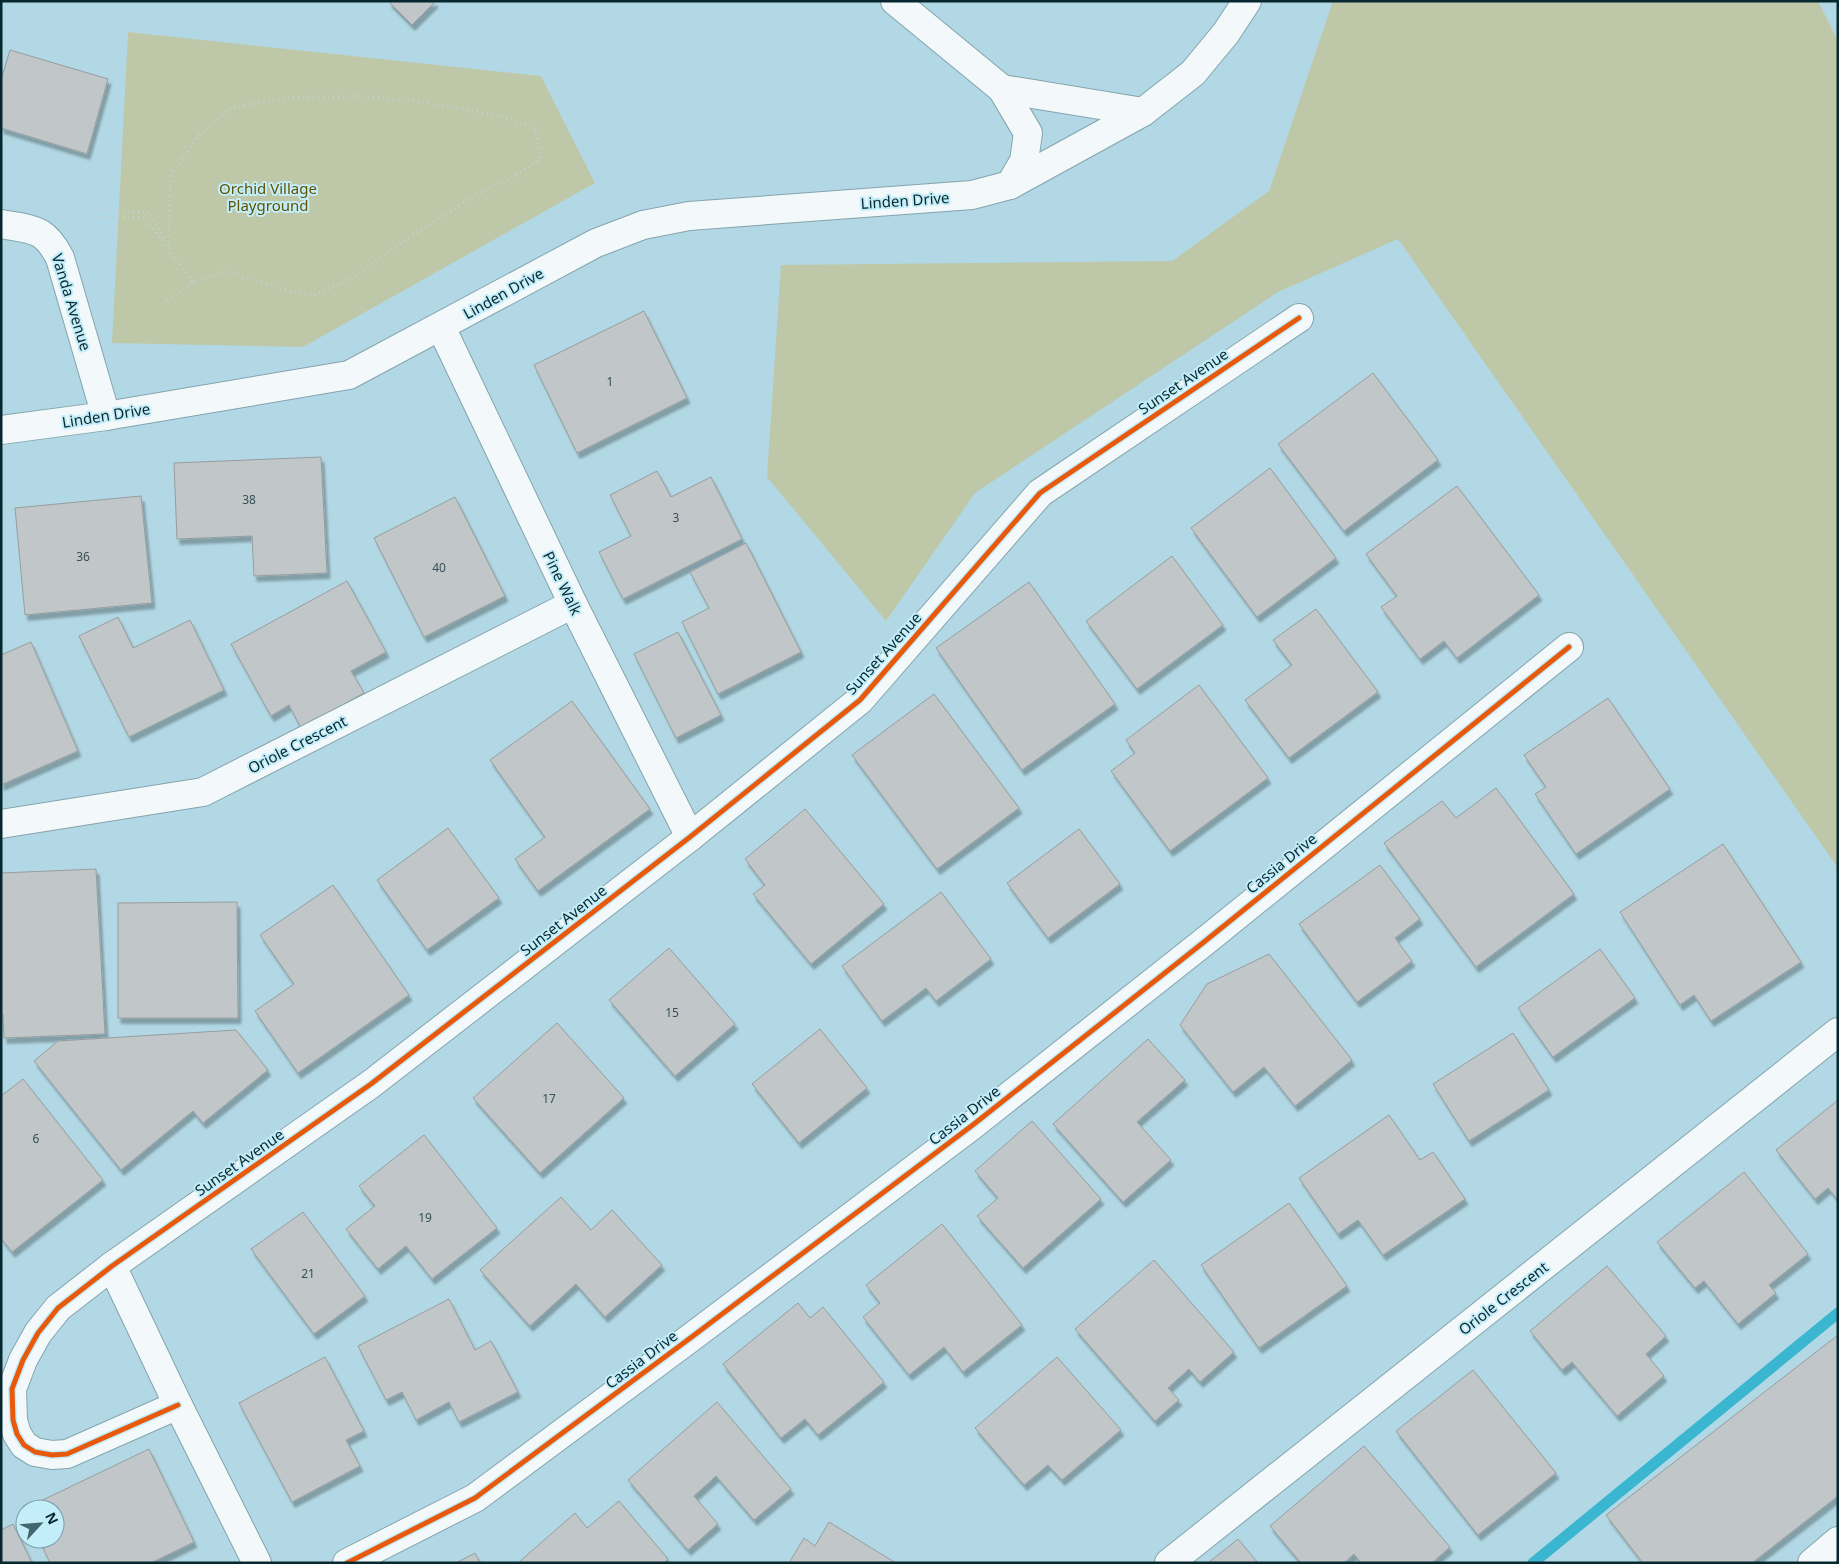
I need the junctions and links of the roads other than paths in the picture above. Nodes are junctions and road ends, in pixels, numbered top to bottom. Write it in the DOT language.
graph roads {
  1 [pos="895,1"];
  2 [pos="1247,1"];
  3 [pos="1002,89"];
  4 [pos="1143,112"];
  5 [pos="1010,186"];
  6 [pos="1,224"];
  7 [pos="1299,318"];
  8 [pos="441,327"];
  9 [pos="106,416"];
  10 [pos="1,430"];
  11 [pos="573,604"];
  12 [pos="1569,647"];
  13 [pos="1,824"];
  14 [pos="690,837"];
  15 [pos="1838,1032"];
  16 [pos="112,1266"];
  17 [pos="178,1405"];
  18 [pos="1838,1541"];
  19 [pos="257,1563"];
  20 [pos="347,1563"];
  21 [pos="1169,1563"];
  22 [pos="1812,1563"];
  1 -- 3 [label="street"];
  2 -- 4 [label="street, Linden Drive"];
  3 -- 4 [label="street"];
  3 -- 5 [label="street"];
  4 -- 5 [label="street, Linden Drive"];
  5 -- 8 [label="street, Linden Drive"];
  6 -- 9 [label="street, Vanda Avenue"];
  7 -- 14 [label="street, Sunset Avenue"];
  8 -- 9 [label="street, Linden Drive"];
  8 -- 11 [label="street, Pine Walk"];
  9 -- 10 [label="street, Linden Drive"];
  11 -- 13 [label="street, Oriole Crescent"];
  11 -- 14 [label="street, Pine Walk"];
  12 -- 20 [label="street, Cassia Drive"];
  14 -- 16 [label="street, Sunset Avenue"];
  15 -- 21 [label="street, Oriole Crescent"];
  16 -- 17 [label="street"];
  16 -- 17 [label="street, Sunset Avenue"];
  17 -- 19 [label="street"];
  18 -- 22 [label="street"];
}
